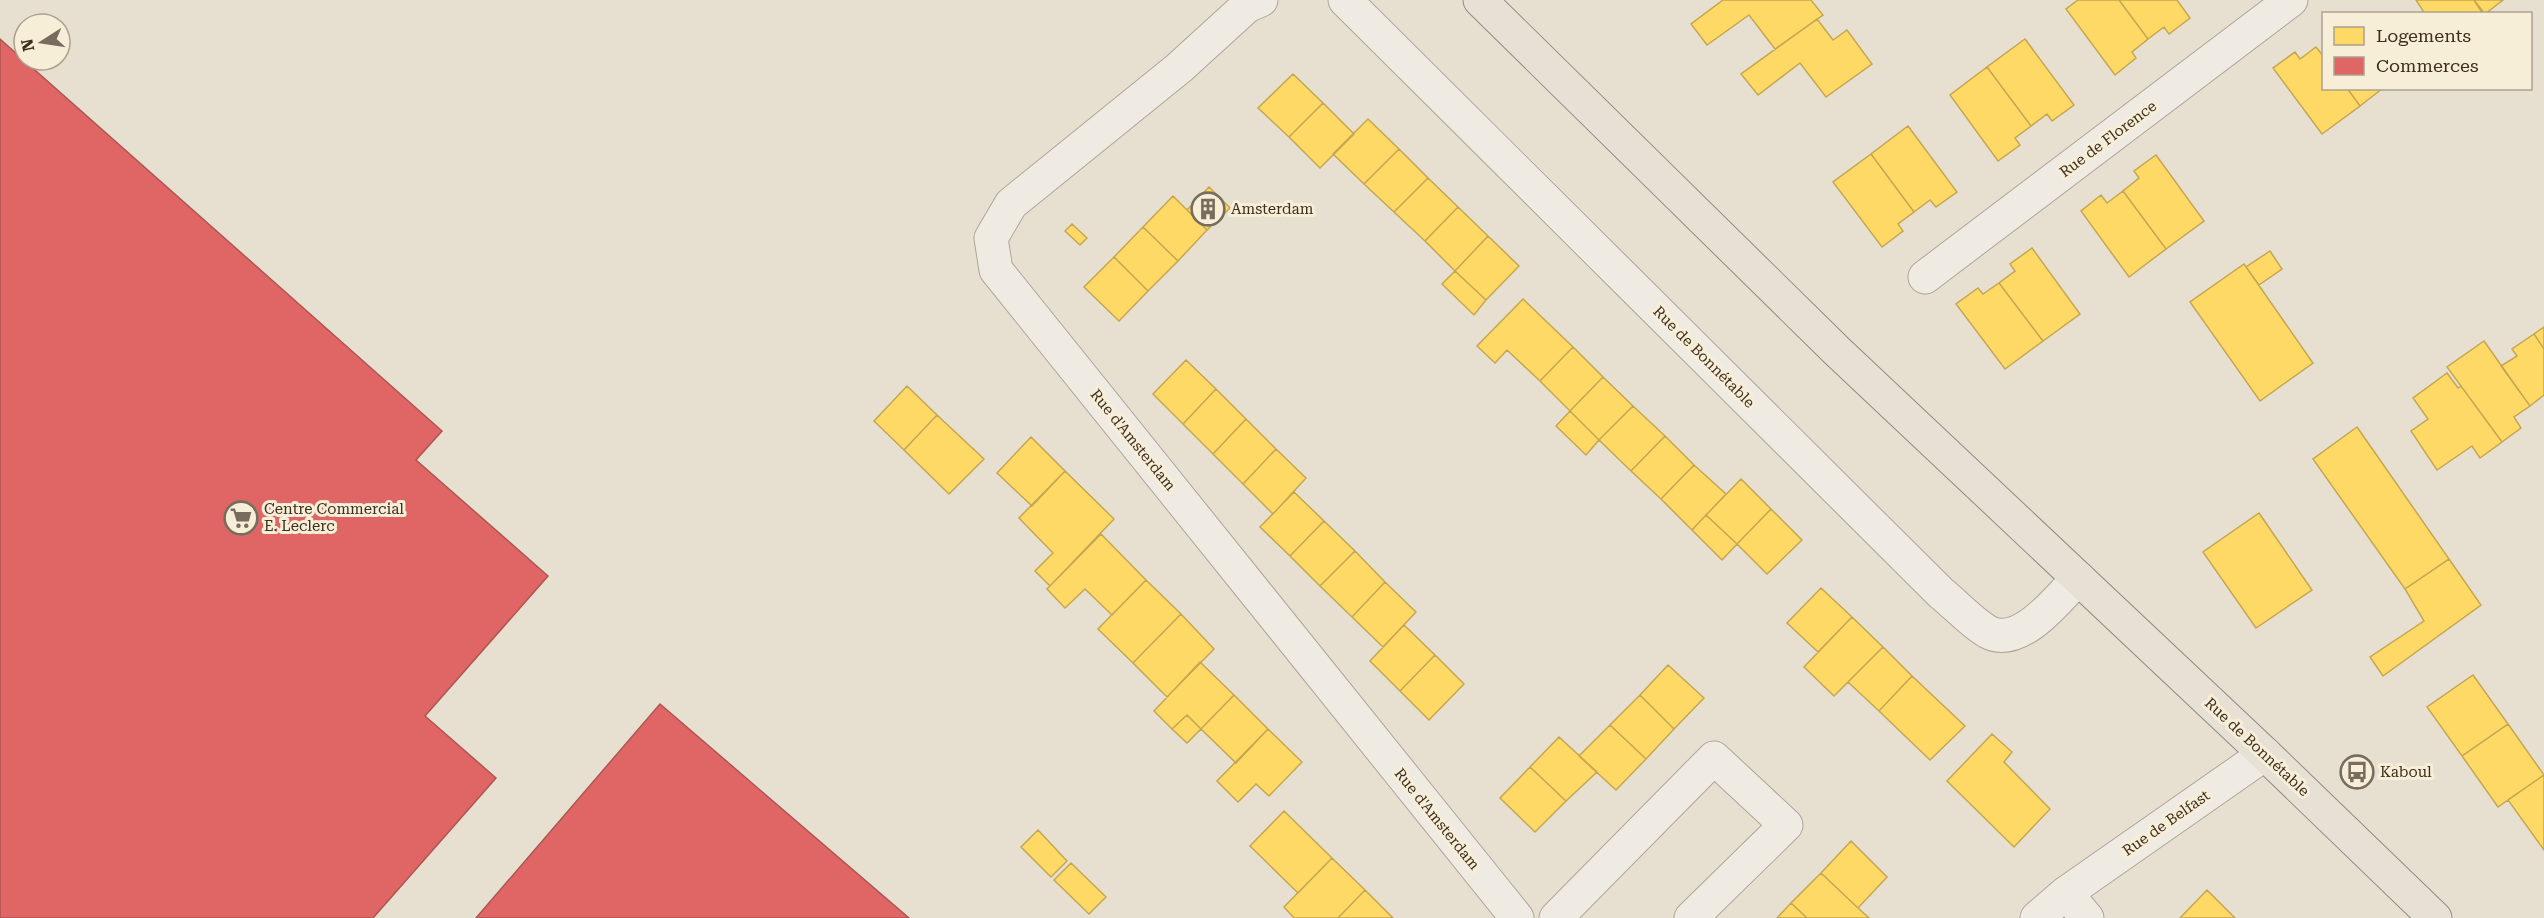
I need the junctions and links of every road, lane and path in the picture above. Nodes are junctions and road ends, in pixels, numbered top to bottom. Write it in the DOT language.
graph roads {
  1 [pos="1262,0"];
  2 [pos="1345,0"];
  3 [pos="1480,0"];
  4 [pos="2291,0"];
  5 [pos="1925,277"];
  6 [pos="2078,578"];
  7 [pos="2265,754"];
  8 [pos="2066,893"];
  9 [pos="1517,918"];
  10 [pos="1556,918"];
  11 [pos="1691,918"];
  12 [pos="2037,918"];
  13 [pos="2087,918"];
  14 [pos="2435,918"];
  1 -- 9 [label="street, Rue d'Amsterdam"];
  2 -- 6 [label="street, Rue de Bonnétable"];
  3 -- 6 [label="main road, Rue de Bonnétable"];
  4 -- 5 [label="street, Rue de Florence"];
  6 -- 7 [label="main road, Rue de Bonnétable"];
  7 -- 8 [label="street, Rue de Belfast"];
  7 -- 14 [label="main road, Rue de Bonnétable"];
  8 -- 12 [label="street, Rue de Belfast"];
  8 -- 13 [label="street"];
  10 -- 11 [label="street"];
}
